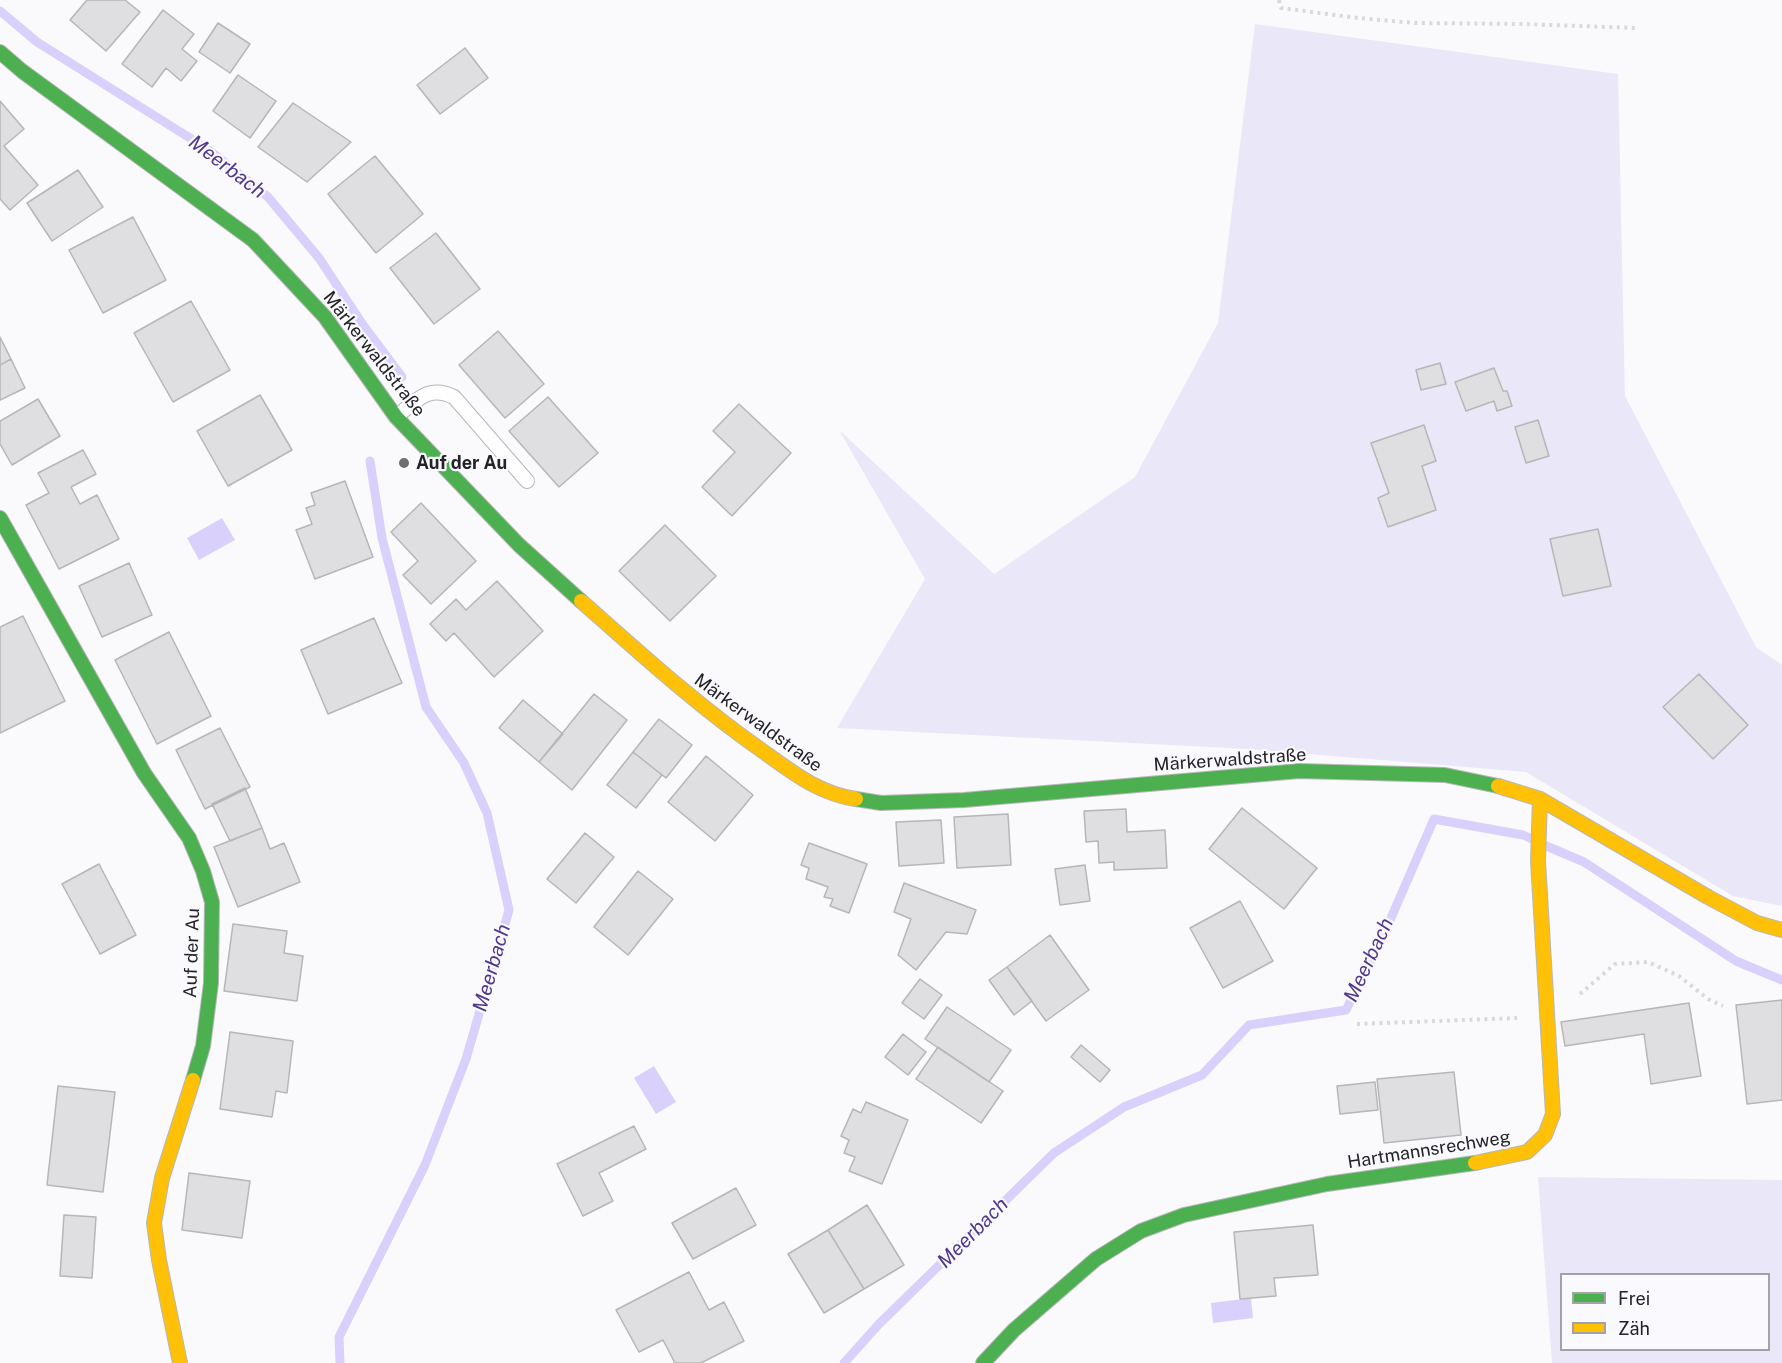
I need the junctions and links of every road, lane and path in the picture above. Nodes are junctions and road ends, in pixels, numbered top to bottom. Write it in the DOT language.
graph roads {
  1 [pos="1279,0"];
  2 [pos="1635,28"];
  3 [pos="0,52"];
  4 [pos="396,417"];
  5 [pos="527,480"];
  6 [pos="0,518"];
  7 [pos="1540,799"];
  8 [pos="1782,930"];
  9 [pos="1723,1006"];
  10 [pos="1549,1017"];
  11 [pos="1357,1024"];
  12 [pos="180,1363"];
  13 [pos="983,1363"];
  1 -- 2 [label="path"];
  3 -- 4 [label="street, Märkerwaldstraße"];
  4 -- 5 [label="lane"];
  4 -- 7 [label="street, Märkerwaldstraße"];
  6 -- 12 [label="street, Auf der Au"];
  7 -- 8 [label="street, Märkerwaldstraße"];
  7 -- 10 [label="street, Hartmannsrechweg"];
  9 -- 10 [label="path"];
  10 -- 11 [label="path"];
  10 -- 13 [label="street, Hartmannsrechweg"];
}
